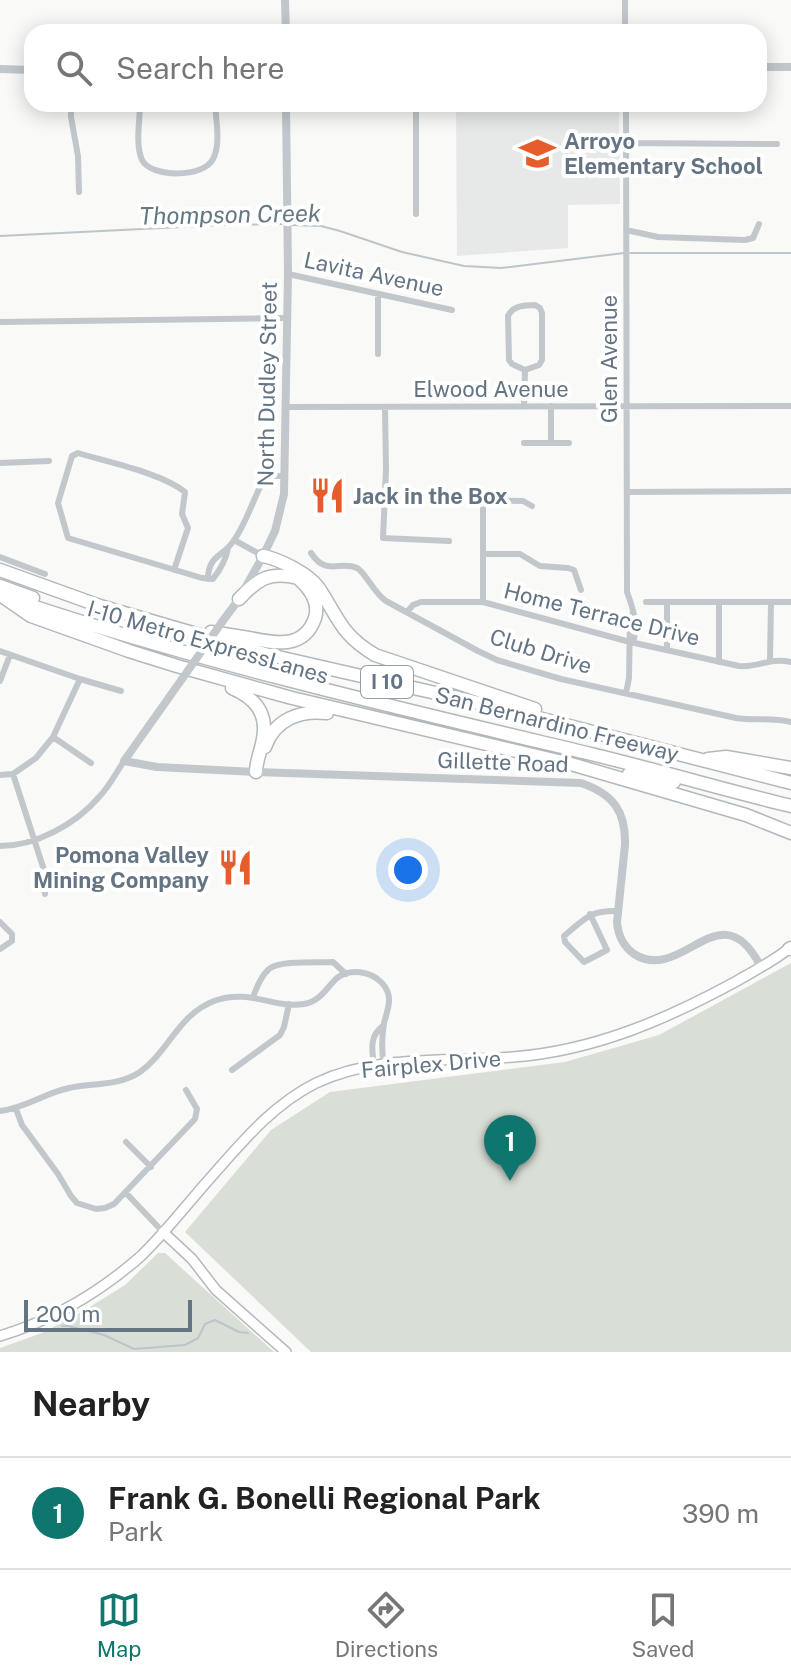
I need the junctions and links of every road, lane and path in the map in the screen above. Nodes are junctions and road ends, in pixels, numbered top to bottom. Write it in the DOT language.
graph roads {
  1 [pos="285,0"];
  2 [pos="625,0"];
  3 [pos="286,24"];
  4 [pos="625,24"];
  5 [pos="767,67"];
  6 [pos="791,67"];
  7 [pos="0,69"];
  8 [pos="24,70"];
  9 [pos="71,112"];
  10 [pos="140,112"];
  11 [pos="215,112"];
  12 [pos="286,112"];
  13 [pos="416,112"];
  14 [pos="626,112"];
  15 [pos="626,143"];
  16 [pos="777,144"];
  17 [pos="79,192"];
  18 [pos="416,214"];
  19 [pos="759,224"];
  20 [pos="626,230"];
  21 [pos="288,274"];
  22 [pos="378,294"];
  23 [pos="452,310"];
  24 [pos="287,318"];
  25 [pos="0,322"];
  26 [pos="378,354"];
  27 [pos="525,370"];
  28 [pos="524,406"];
  29 [pos="551,406"];
  30 [pos="627,406"];
  31 [pos="791,406"];
  32 [pos="287,407"];
  33 [pos="385,408"];
  34 [pos="524,443"];
  35 [pos="551,443"];
  36 [pos="569,443"];
  37 [pos="49,461"];
  38 [pos="0,463"];
  39 [pos="285,476"];
  40 [pos="791,491"];
  41 [pos="627,492"];
  42 [pos="458,500"];
  43 [pos="483,501"];
  44 [pos="532,506"];
  45 [pos="234,540"];
  46 [pos="449,541"];
  47 [pos="228,548"];
  48 [pos="311,553"];
  49 [pos="483,554"];
  50 [pos="263,556"];
  51 [pos="0,557"];
  52 [pos="214,560"];
  53 [pos="222,565"];
  54 [pos="0,570"];
  55 [pos="174,570"];
  56 [pos="45,574"];
  57 [pos="298,578"];
  58 [pos="0,579"];
  59 [pos="208,579"];
  60 [pos="581,590"];
  61 [pos="1,593"];
  62 [pos="239,599"];
  63 [pos="483,602"];
  64 [pos="646,602"];
  65 [pos="667,602"];
  66 [pos="719,602"];
  67 [pos="771,602"];
  68 [pos="791,602"];
  69 [pos="407,612"];
  70 [pos="160,624"];
  71 [pos="630,642"];
  72 [pos="667,650"];
  73 [pos="0,651"];
  74 [pos="10,655"];
  75 [pos="770,660"];
  76 [pos="719,662"];
  77 [pos="791,662"];
  78 [pos="177,666"];
  79 [pos="80,679"];
  80 [pos="0,681"];
  81 [pos="121,691"];
  82 [pos="626,693"];
  83 [pos="381,719"];
  84 [pos="791,722"];
  85 [pos="614,736"];
  86 [pos="53,737"];
  87 [pos="701,760"];
  88 [pos="124,761"];
  89 [pos="91,763"];
  90 [pos="571,764"];
  91 [pos="791,768"];
  92 [pos="256,772"];
  93 [pos="13,774"];
  94 [pos="0,775"];
  95 [pos="673,775"];
  96 [pos="791,783"];
  97 [pos="791,790"];
  98 [pos="754,797"];
  99 [pos="791,798"];
  100 [pos="791,806"];
  101 [pos="791,833"];
  102 [pos="35,840"];
  103 [pos="0,846"];
  104 [pos="45,894"];
  105 [pos="618,911"];
  106 [pos="590,914"];
  107 [pos="0,922"];
  108 [pos="790,948"];
  109 [pos="0,949"];
  110 [pos="761,967"];
  111 [pos="346,974"];
  112 [pos="253,997"];
  113 [pos="289,1004"];
  114 [pos="383,1026"];
  115 [pos="373,1041"];
  116 [pos="382,1043"];
  117 [pos="379,1065"];
  118 [pos="232,1070"];
  119 [pos="186,1090"];
  120 [pos="16,1109"];
  121 [pos="0,1111"];
  122 [pos="126,1142"];
  123 [pos="151,1167"];
  124 [pos="126,1193"];
  125 [pos="163,1232"];
  126 [pos="0,1336"];
  127 [pos="286,1352"];
  1 -- 3 [label="street"];
  2 -- 4 [label="street"];
  5 -- 6 [label="street"];
  7 -- 8 [label="street"];
  9 -- 17 [label="street"];
  10 -- 11 [label="street"];
  12 -- 21 [label="street, North Dudley Street"];
  13 -- 18 [label="street"];
  14 -- 15 [label="street, Glen Avenue"];
  15 -- 16 [label="street"];
  15 -- 20 [label="street, Glen Avenue"];
  19 -- 20 [label="street"];
  20 -- 30 [label="street, Glen Avenue"];
  21 -- 22 [label="street, Lavita Avenue"];
  21 -- 24 [label="street, North Dudley Street"];
  22 -- 23 [label="street, Lavita Avenue"];
  22 -- 26 [label="street"];
  24 -- 25 [label="street"];
  24 -- 32 [label="street, North Dudley Street"];
  27 -- 27 [label="street"];
  27 -- 28 [label="street"];
  28 -- 29 [label="street, Elwood Avenue"];
  28 -- 33 [label="street, Elwood Avenue"];
  29 -- 30 [label="street, Elwood Avenue"];
  29 -- 35 [label="street"];
  30 -- 31 [label="street, Elwood Avenue"];
  30 -- 41 [label="street, Glen Avenue"];
  32 -- 33 [label="street, Elwood Avenue"];
  32 -- 39 [label="street, North Dudley Street"];
  33 -- 46 [label="street"];
  34 -- 35 [label="street"];
  35 -- 36 [label="street"];
  37 -- 38 [label="street"];
  39 -- 45 [label="street"];
  39 -- 50 [label="street, North Dudley Street"];
  40 -- 41 [label="street"];
  41 -- 71 [label="street, Glen Avenue"];
  42 -- 43 [label="street"];
  43 -- 44 [label="street"];
  43 -- 49 [label="street"];
  45 -- 47 [label="street"];
  45 -- 50 [label="street"];
  47 -- 52 [label="street"];
  47 -- 53 [label="street"];
  48 -- 69 [label="street, Club Drive"];
  49 -- 60 [label="street"];
  49 -- 63 [label="street"];
  50 -- 57 [label="highway"];
  50 -- 62 [label="street, North Dudley Street"];
  50 -- 85 [label="highway"];
  51 -- 56 [label="street"];
  52 -- 53 [label="street"];
  52 -- 59 [label="street"];
  53 -- 59 [label="street"];
  54 -- 70 [label="highway, San Bernardino Freeway / I 10"];
  55 -- 55 [label="street"];
  55 -- 59 [label="street"];
  57 -- 62 [label="highway"];
  57 -- 70 [label="highway"];
  58 -- 97 [label="highway, I-10 Metro ExpressLanes"];
  61 -- 78 [label="highway"];
  61 -- 95 [label="highway, San Bernardino Freeway / I 10"];
  62 -- 88 [label="street, North Dudley Street, bridge"];
  63 -- 69 [label="street, Home Terrace Drive"];
  63 -- 71 [label="street, Home Terrace Drive"];
  64 -- 65 [label="street"];
  65 -- 66 [label="street"];
  65 -- 72 [label="street"];
  66 -- 67 [label="street"];
  66 -- 76 [label="street"];
  67 -- 68 [label="street"];
  67 -- 75 [label="street"];
  69 -- 82 [label="street, Club Drive"];
  70 -- 85 [label="highway, San Bernardino Freeway / I 10"];
  71 -- 72 [label="street, Home Terrace Drive"];
  71 -- 82 [label="street, Glen Avenue"];
  72 -- 76 [label="street, Home Terrace Drive"];
  73 -- 74 [label="street"];
  74 -- 79 [label="street"];
  74 -- 80 [label="street"];
  75 -- 76 [label="street, Home Terrace Drive"];
  75 -- 77 [label="street, Home Terrace Drive"];
  78 -- 83 [label="highway"];
  78 -- 92 [label="highway"];
  79 -- 81 [label="street"];
  79 -- 86 [label="street"];
  82 -- 84 [label="street, Club Drive"];
  83 -- 90 [label="highway"];
  83 -- 92 [label="highway"];
  85 -- 87 [label="highway, San Bernardino Freeway / I 10"];
  86 -- 89 [label="street"];
  86 -- 93 [label="street"];
  87 -- 91 [label="highway"];
  87 -- 96 [label="highway, San Bernardino Freeway / I 10"];
  88 -- 92 [label="street, Gillette Road"];
  88 -- 102 [label="street"];
  90 -- 98 [label="highway"];
  90 -- 101 [label="highway"];
  92 -- 105 [label="street, Gillette Road"];
  93 -- 94 [label="street"];
  93 -- 102 [label="street"];
  95 -- 98 [label="highway, San Bernardino Freeway / I 10"];
  95 -- 99 [label="highway"];
  98 -- 100 [label="highway, San Bernardino Freeway / I 10"];
  102 -- 103 [label="street"];
  102 -- 104 [label="street"];
  105 -- 106 [label="street"];
  105 -- 110 [label="street, Gillette Road"];
  106 -- 106 [label="street"];
  107 -- 109 [label="street"];
  108 -- 110 [label="main road, Fairplex Drive"];
  110 -- 117 [label="main road, Fairplex Drive"];
  111 -- 112 [label="street"];
  111 -- 113 [label="street"];
  111 -- 114 [label="street"];
  112 -- 113 [label="street"];
  112 -- 120 [label="street"];
  113 -- 118 [label="street"];
  114 -- 115 [label="street"];
  114 -- 116 [label="street"];
  115 -- 116 [label="street"];
  115 -- 117 [label="street"];
  116 -- 117 [label="street"];
  117 -- 125 [label="main road, Fairplex Drive"];
  119 -- 123 [label="street"];
  120 -- 121 [label="street"];
  120 -- 124 [label="street"];
  122 -- 123 [label="street"];
  123 -- 124 [label="street"];
  124 -- 125 [label="street"];
  125 -- 126 [label="main road, Fairplex Drive"];
  125 -- 127 [label="main road"];
}
